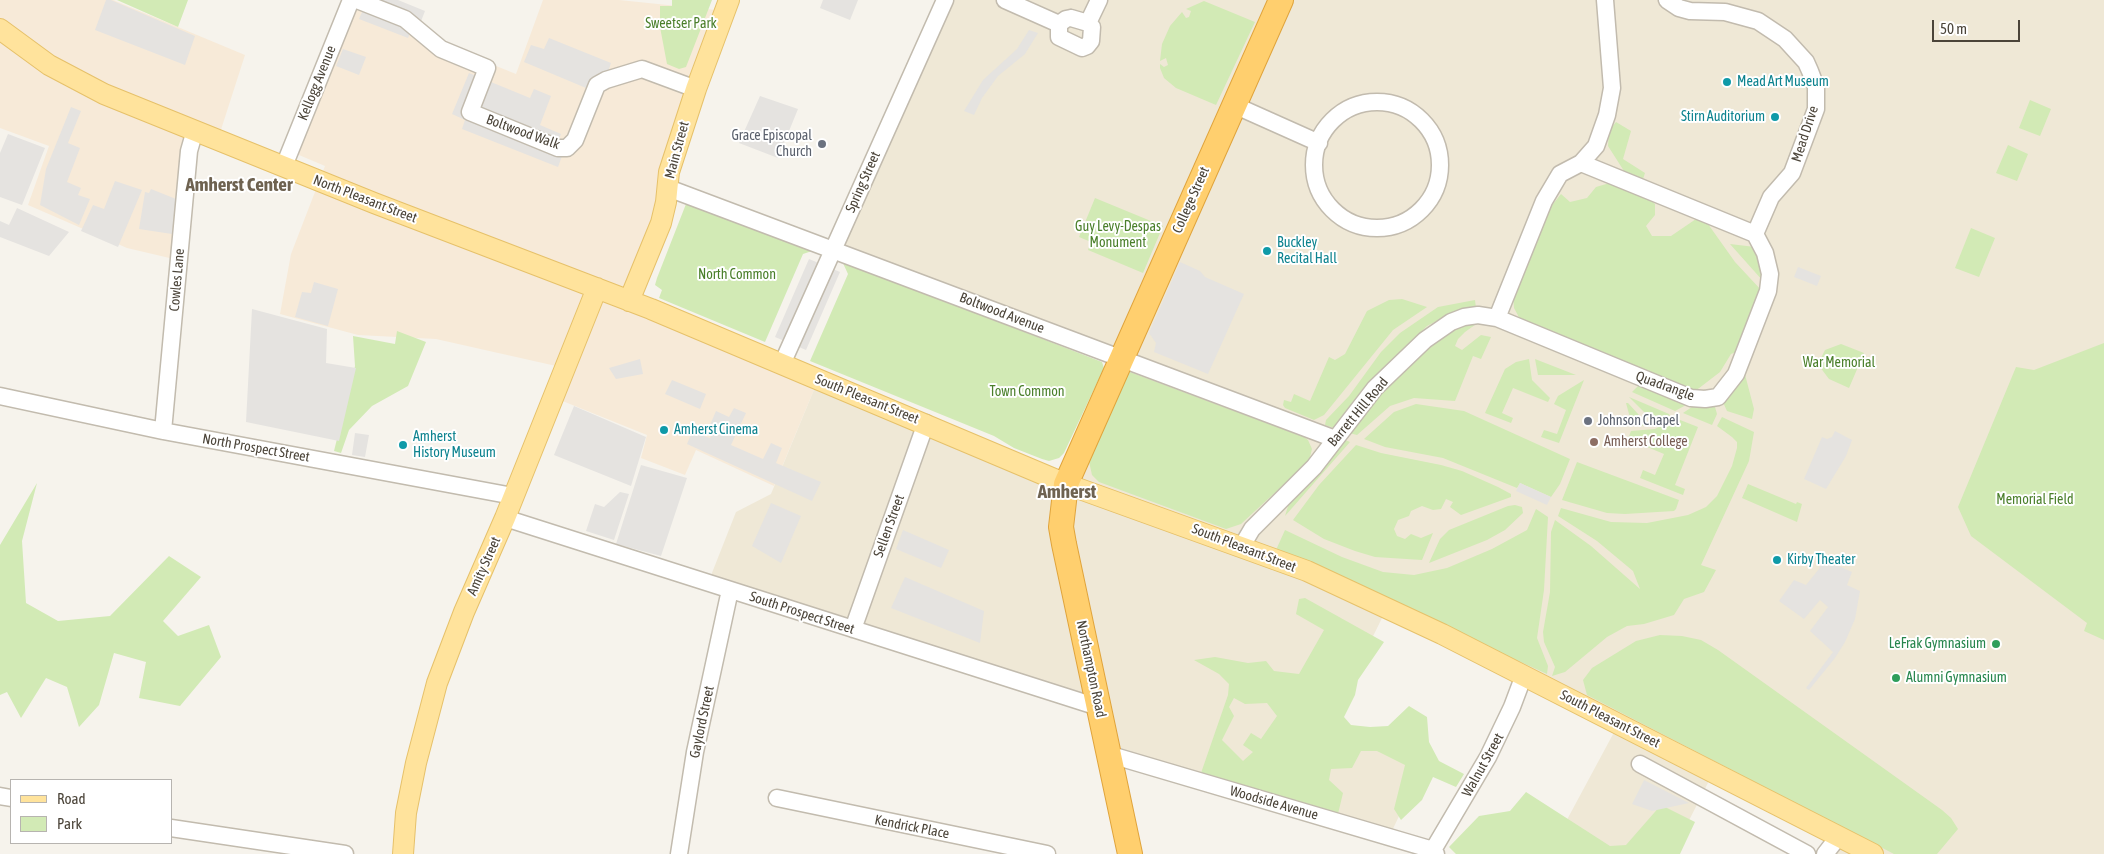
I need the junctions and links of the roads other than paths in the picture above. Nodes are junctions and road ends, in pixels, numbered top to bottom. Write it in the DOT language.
graph roads {
  1 [pos="351,0"];
  2 [pos="357,0"];
  3 [pos="729,0"];
  4 [pos="945,0"];
  5 [pos="1005,0"];
  6 [pos="1099,0"];
  7 [pos="1280,0"];
  8 [pos="1605,0"];
  9 [pos="1667,0"];
  10 [pos="1088,23"];
  11 [pos="1059,24"];
  12 [pos="0,29"];
  13 [pos="696,89"];
  14 [pos="1234,105"];
  15 [pos="195,130"];
  16 [pos="1319,143"];
  17 [pos="1581,162"];
  18 [pos="284,166"];
  19 [pos="668,188"];
  20 [pos="1755,234"];
  21 [pos="833,248"];
  22 [pos="597,288"];
  23 [pos="629,301"];
  24 [pos="1498,318"];
  25 [pos="1120,358"];
  26 [pos="782,364"];
  27 [pos="0,396"];
  28 [pos="926,423"];
  29 [pos="163,431"];
  30 [pos="1335,439"];
  31 [pos="1066,484"];
  32 [pos="513,496"];
  33 [pos="505,518"];
  34 [pos="1242,546"];
  35 [pos="730,590"];
  36 [pos="854,629"];
  37 [pos="1524,675"];
  38 [pos="1098,707"];
  39 [pos="1111,755"];
  40 [pos="1640,764"];
  41 [pos="777,798"];
  42 [pos="172,828"];
  43 [pos="1840,836"];
  44 [pos="1434,852"];
  45 [pos="345,854"];
  46 [pos="402,854"];
  47 [pos="679,854"];
  48 [pos="1047,854"];
  49 [pos="1130,854"];
  50 [pos="1807,854"];
  51 [pos="1825,854"];
  52 [pos="1873,854"];
  1 -- 18 [label="street, Kellogg Avenue"];
  2 -- 13 [label="street, Boltwood Walk"];
  3 -- 13 [label="main road, Main Street"];
  4 -- 21 [label="street, Spring Street"];
  5 -- 11 [label="street"];
  6 -- 10 [label="street"];
  7 -- 14 [label="highway, College Street"];
  8 -- 17 [label="street"];
  9 -- 20 [label="street, Mead Drive"];
  10 -- 11 [label="street"];
  10 -- 11 [label="street"];
  12 -- 15 [label="main road, North Pleasant Street"];
  13 -- 19 [label="main road, Main Street"];
  14 -- 16 [label="street"];
  14 -- 25 [label="highway, College Street"];
  15 -- 18 [label="main road, North Pleasant Street"];
  15 -- 29 [label="street, Cowles Lane"];
  16 -- 16 [label="street"];
  17 -- 20 [label="street"];
  17 -- 24 [label="street"];
  18 -- 22 [label="main road, North Pleasant Street"];
  19 -- 21 [label="street, Boltwood Avenue"];
  19 -- 23 [label="main road, Main Street"];
  20 -- 24 [label="street, Quadrangle"];
  21 -- 25 [label="street, Boltwood Avenue"];
  21 -- 26 [label="street, Spring Street"];
  22 -- 23 [label="main road, North Pleasant Street"];
  22 -- 32 [label="main road, Amity Street"];
  23 -- 26 [label="main road, South Pleasant Street"];
  24 -- 30 [label="street, Barrett Hill Road"];
  25 -- 30 [label="street, Boltwood Avenue"];
  25 -- 31 [label="highway, College Street"];
  26 -- 28 [label="main road, South Pleasant Street"];
  27 -- 29 [label="street, North Prospect Street"];
  28 -- 31 [label="main road, South Pleasant Street"];
  28 -- 36 [label="street, Sellen Street"];
  29 -- 32 [label="street, North Prospect Street"];
  30 -- 34 [label="street, Barrett Hill Road"];
  31 -- 34 [label="main road, South Pleasant Street"];
  31 -- 38 [label="highway, Northampton Road"];
  32 -- 33 [label="main road, Amity Street"];
  33 -- 35 [label="street, South Prospect Street"];
  33 -- 46 [label="main road, Amity Street"];
  34 -- 37 [label="main road, South Pleasant Street"];
  35 -- 36 [label="street, South Prospect Street"];
  35 -- 47 [label="street, Gaylord Street"];
  36 -- 38 [label="street, South Prospect Street"];
  37 -- 43 [label="main road, South Pleasant Street"];
  37 -- 44 [label="street, Walnut Street"];
  38 -- 39 [label="highway, Northampton Road"];
  39 -- 44 [label="street, Woodside Avenue"];
  39 -- 49 [label="highway, Northampton Road"];
  40 -- 50 [label="street, South Pleasant Street"];
  41 -- 48 [label="street, Kendrick Place"];
  42 -- 45 [label="street"];
  43 -- 51 [label="street"];
  43 -- 52 [label="main road, South Pleasant Street"];
}
